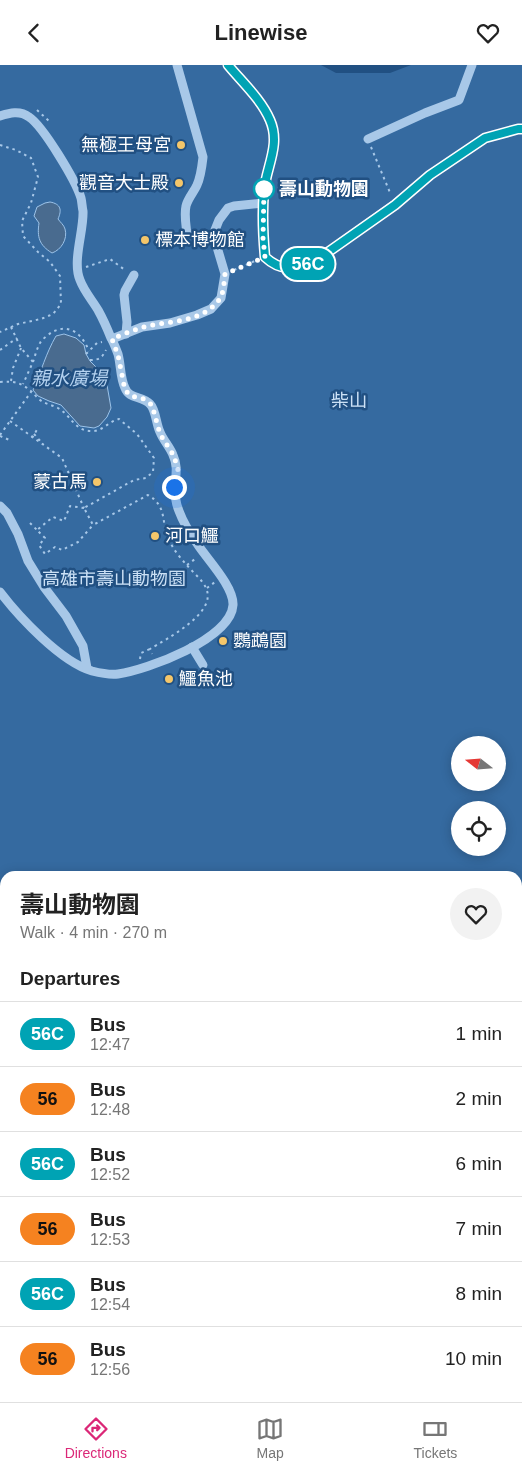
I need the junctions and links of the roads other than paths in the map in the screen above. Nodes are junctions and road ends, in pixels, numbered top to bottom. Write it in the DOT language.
graph roads {
  1 [pos="177,65"];
  2 [pos="228,65"];
  3 [pos="472,65"];
  4 [pos="0,117"];
  5 [pos="522,129"];
  6 [pos="368,139"];
  7 [pos="263,203"];
  8 [pos="187,234"];
  9 [pos="134,275"];
  10 [pos="126,334"];
  11 [pos="112,339"];
  12 [pos="0,506"];
  13 [pos="0,592"];
  14 [pos="192,647"];
  15 [pos="203,665"];
  16 [pos="86,668"];
  1 -- 8 [label="lane"];
  2 -- 7 [label="lane"];
  3 -- 6 [label="lane"];
  4 -- 11 [label="lane"];
  5 -- 7 [label="lane"];
  7 -- 10 [label="lane"];
  9 -- 10 [label="lane"];
  10 -- 11 [label="lane"];
  11 -- 14 [label="lane"];
  12 -- 16 [label="lane"];
  13 -- 16 [label="lane"];
  14 -- 15 [label="lane"];
  14 -- 16 [label="lane"];
}
